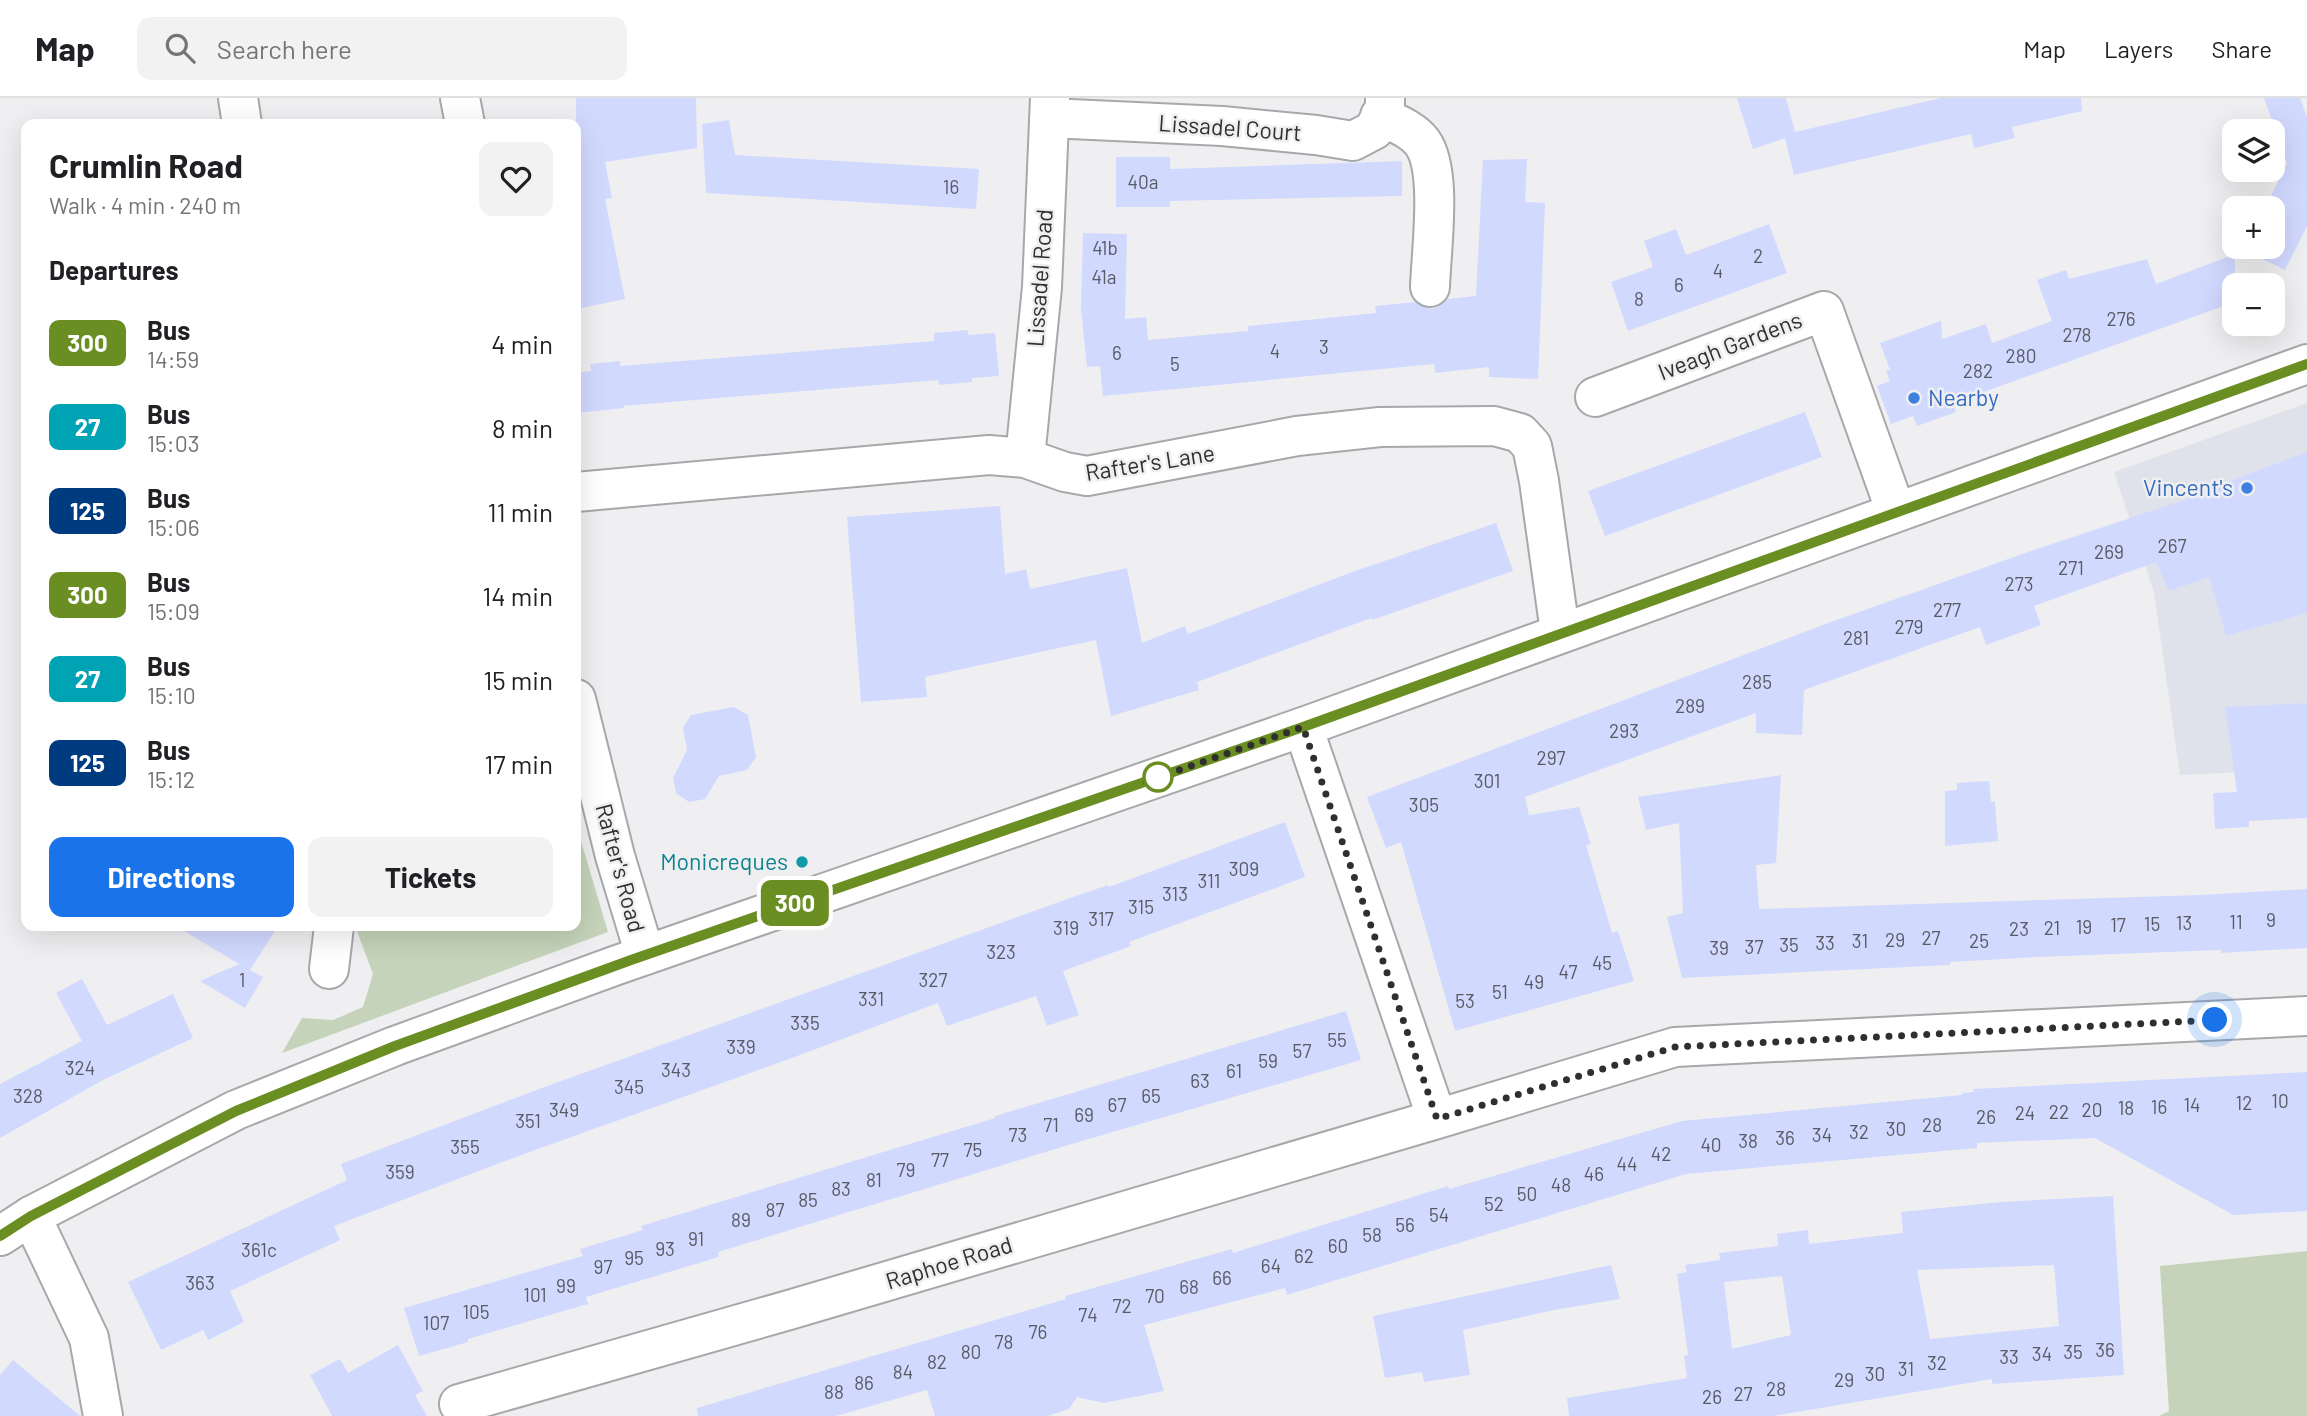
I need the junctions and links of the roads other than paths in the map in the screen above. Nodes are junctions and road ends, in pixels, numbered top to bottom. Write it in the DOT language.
graph roads {
  1 [pos="237,98"];
  2 [pos="460,98"];
  3 [pos="1383,107"];
  4 [pos="1050,108"];
  5 [pos="241,119"];
  6 [pos="464,119"];
  7 [pos="1430,288"];
  8 [pos="2307,364"];
  9 [pos="1595,397"];
  10 [pos="1025,458"];
  11 [pos="581,492"];
  12 [pos="1896,512"];
  13 [pos="1560,632"];
  14 [pos="581,719"];
  15 [pos="1303,727"];
  16 [pos="333,931"];
  17 [pos="645,955"];
  18 [pos="329,969"];
  19 [pos="2307,1016"];
  20 [pos="1437,1119"];
  21 [pos="15,1226"];
  22 [pos="459,1404"];
  23 [pos="103,1416"];
  1 -- 5 [label="street"];
  2 -- 6 [label="street"];
  3 -- 4 [label="street, Lissadel Court"];
  3 -- 7 [label="street"];
  4 -- 10 [label="street, Lissadel Road"];
  8 -- 12 [label="street"];
  9 -- 12 [label="street, Iveagh Gardens"];
  10 -- 11 [label="street, Rafter's Lane"];
  10 -- 13 [label="street, Rafter's Lane"];
  12 -- 13 [label="street"];
  13 -- 15 [label="street"];
  14 -- 17 [label="street, Rafter's Road"];
  15 -- 17 [label="street"];
  15 -- 20 [label="street"];
  16 -- 18 [label="street"];
  17 -- 21 [label="street"];
  19 -- 20 [label="street, Raphoe Road"];
  20 -- 22 [label="street, Raphoe Road"];
  21 -- 23 [label="street"];
}
